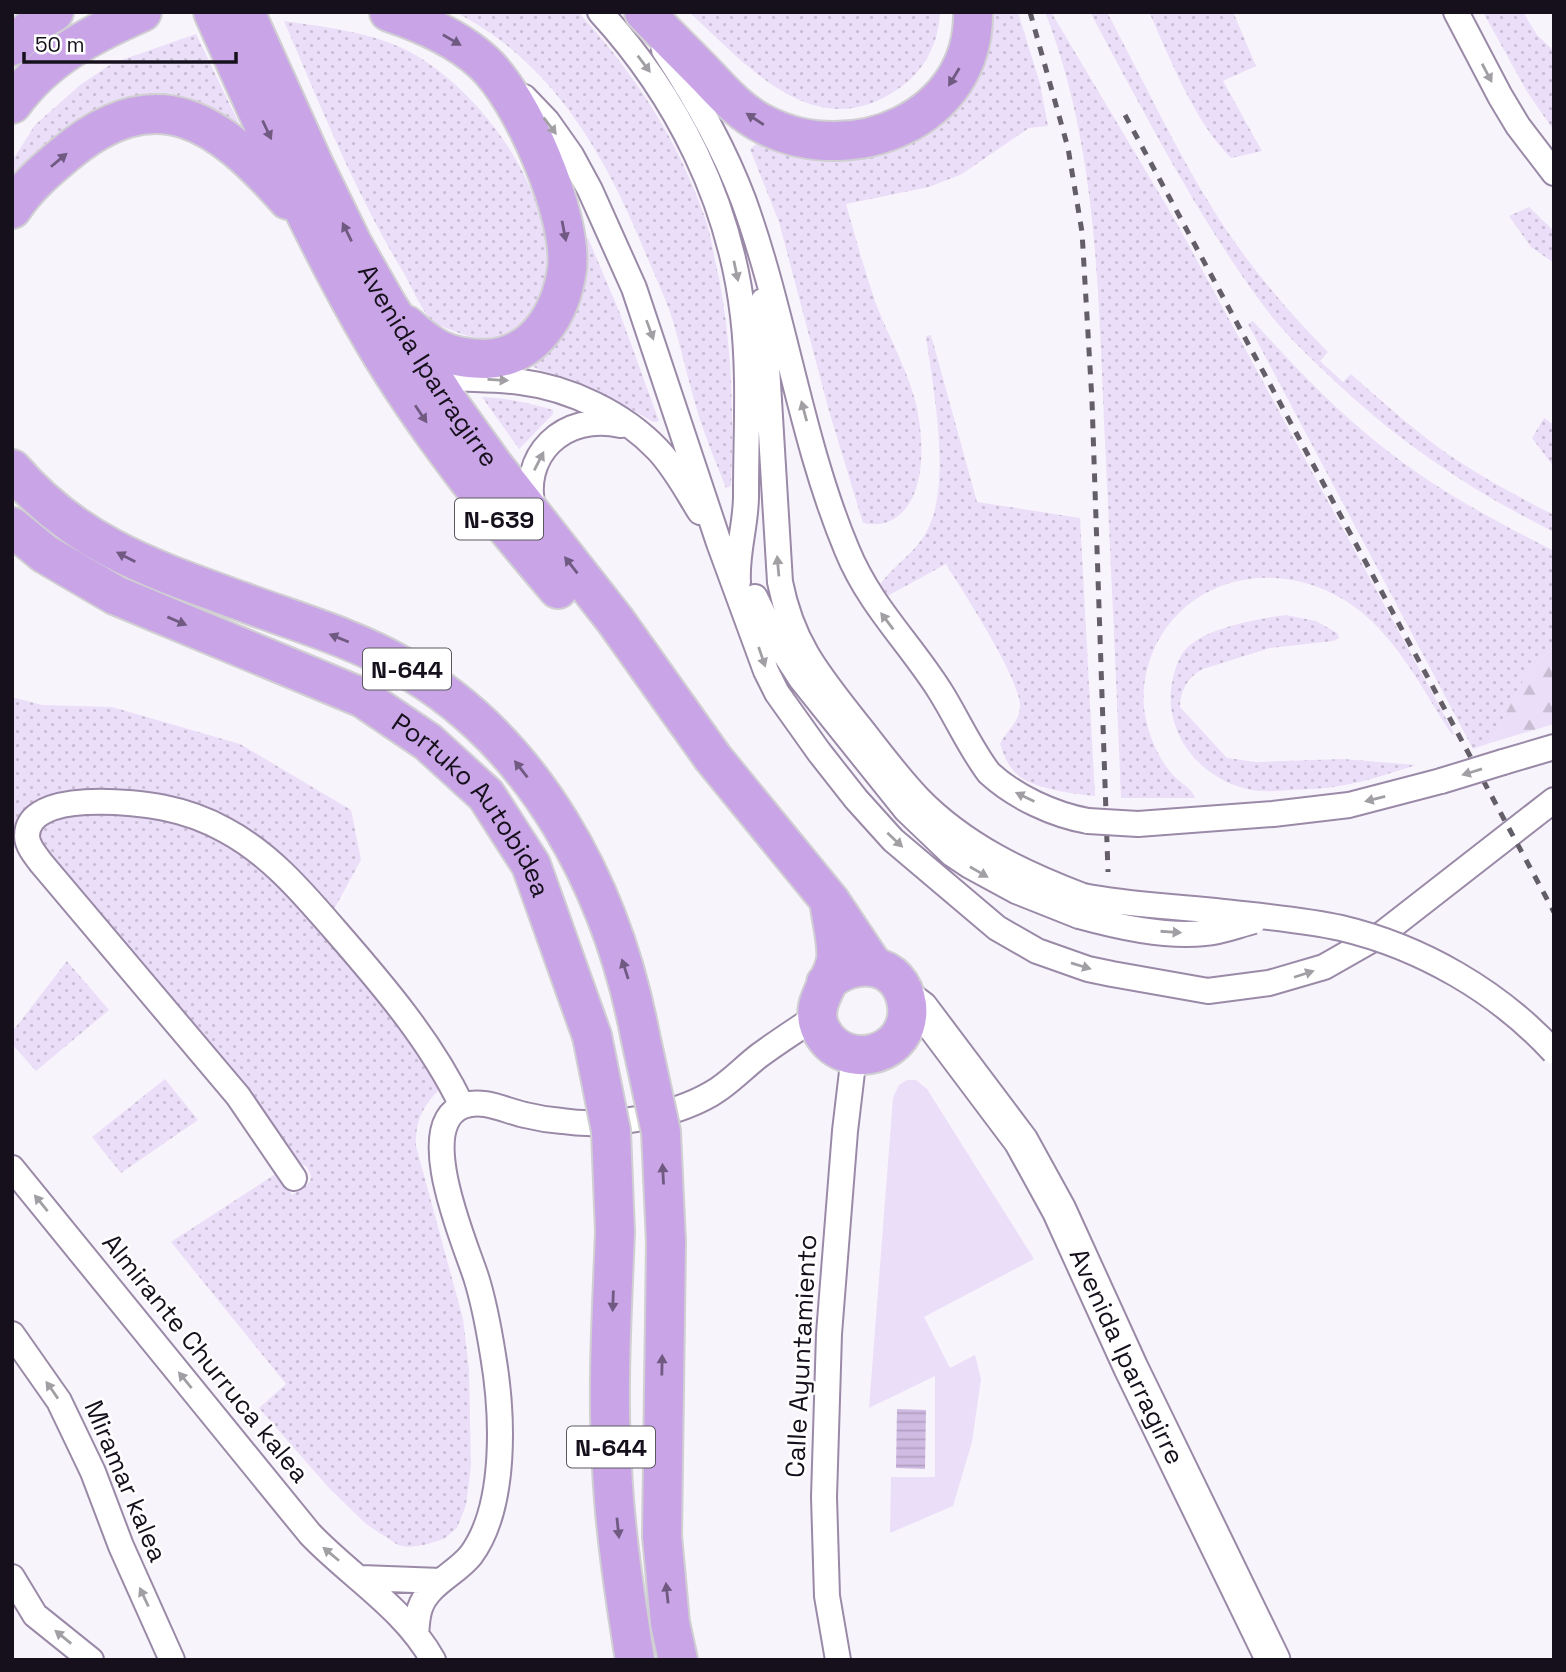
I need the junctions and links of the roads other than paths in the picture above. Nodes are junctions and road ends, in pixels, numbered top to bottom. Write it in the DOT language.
graph roads {
  1 [pos="54,12"];
  2 [pos="142,12"];
  3 [pos="389,12"];
  4 [pos="600,12"];
  5 [pos="642,12"];
  6 [pos="973,12"];
  7 [pos="1456,12"];
  8 [pos="235,26"];
  9 [pos="12,46"];
  10 [pos="484,62"];
  11 [pos="12,104"];
  12 [pos="1554,173"];
  13 [pos="12,209"];
  14 [pos="754,231"];
  15 [pos="318,237"];
  16 [pos="386,303"];
  17 [pos="430,376"];
  18 [pos="634,430"];
  19 [pos="13,469"];
  20 [pos="700,483"];
  21 [pos="541,526"];
  22 [pos="12,527"];
  23 [pos="719,543"];
  24 [pos="738,562"];
  25 [pos="739,593"];
  26 [pos="1554,747"];
  27 [pos="713,758"];
  28 [pos="1554,800"];
  29 [pos="830,901"];
  30 [pos="1081,906"];
  31 [pos="874,967"];
  32 [pos="906,997"];
  33 [pos="822,1000"];
  34 [pos="1554,1052"];
  35 [pos="870,1053"];
  36 [pos="962,1064"];
  37 [pos="462,1106"];
  38 [pos="12,1168"];
  39 [pos="294,1178"];
  40 [pos="12,1334"];
  41 [pos="12,1577"];
  42 [pos="361,1578"];
  43 [pos="441,1581"];
  44 [pos="416,1634"];
  45 [pos="91,1660"];
  46 [pos="172,1660"];
  47 [pos="433,1660"];
  48 [pos="635,1660"];
  49 [pos="678,1660"];
  50 [pos="838,1660"];
  51 [pos="1273,1660"];
  1 -- 9 [label="highway"];
  2 -- 11 [label="highway"];
  3 -- 10 [label="highway, one-way"];
  4 -- 24 [label="street, one-way"];
  6 -- 5 [label="highway, one-way"];
  5 -- 14 [label="street"];
  7 -- 12 [label="street, one-way"];
  8 -- 15 [label="highway, N-639, one-way"];
  16 -- 8 [label="highway, Avenida Iparragirre / N-639, one-way"];
  10 -- 16 [label="highway, one-way"];
  10 -- 20 [label="street, one-way"];
  13 -- 15 [label="highway, one-way"];
  26 -- 14 [label="street, one-way, bridge"];
  30 -- 14 [label="street, one-way"];
  15 -- 17 [label="highway"];
  15 -- 27 [label="highway, N-639, one-way"];
  16 -- 17 [label="highway, Avenida Iparragirre / N-639"];
  17 -- 18 [label="street, one-way"];
  17 -- 21 [label="highway, Avenida Iparragirre / N-639"];
  21 -- 18 [label="street, one-way"];
  18 -- 23 [label="street"];
  49 -- 19 [label="highway, Portuko Autobidea / N-644, one-way, bridge"];
  20 -- 23 [label="street"];
  20 -- 24 [label="street"];
  27 -- 21 [label="highway, Avenida Iparragirre / N-639, one-way"];
  22 -- 48 [label="highway, Portuko Autobidea / N-644, one-way, bridge"];
  23 -- 25 [label="street"];
  24 -- 25 [label="street"];
  24 -- 30 [label="street, one-way"];
  25 -- 28 [label="street, one-way"];
  27 -- 29 [label="highway, Avenida Iparragirre / N-639"];
  29 -- 31 [label="highway, Avenida Iparragirre"];
  29 -- 33 [label="highway"];
  30 -- 34 [label="street, bridge"];
  31 -- 32 [label="highway"];
  31 -- 33 [label="highway"];
  32 -- 35 [label="highway"];
  32 -- 36 [label="street, Avenida Iparragirre"];
  33 -- 35 [label="highway"];
  33 -- 37 [label="street"];
  35 -- 36 [label="street"];
  35 -- 50 [label="street, Calle Ayuntamiento"];
  36 -- 51 [label="street, Avenida Iparragirre"];
  37 -- 39 [label="street"];
  37 -- 43 [label="street"];
  42 -- 38 [label="street, Almirante Churruca kalea, one-way"];
  46 -- 40 [label="street, Miramar kalea, one-way"];
  45 -- 41 [label="street, one-way"];
  42 -- 43 [label="street"];
  42 -- 44 [label="street, Almirante Churruca kalea"];
  43 -- 44 [label="street"];
  44 -- 47 [label="street, Almirante Churruca kalea"];
}
